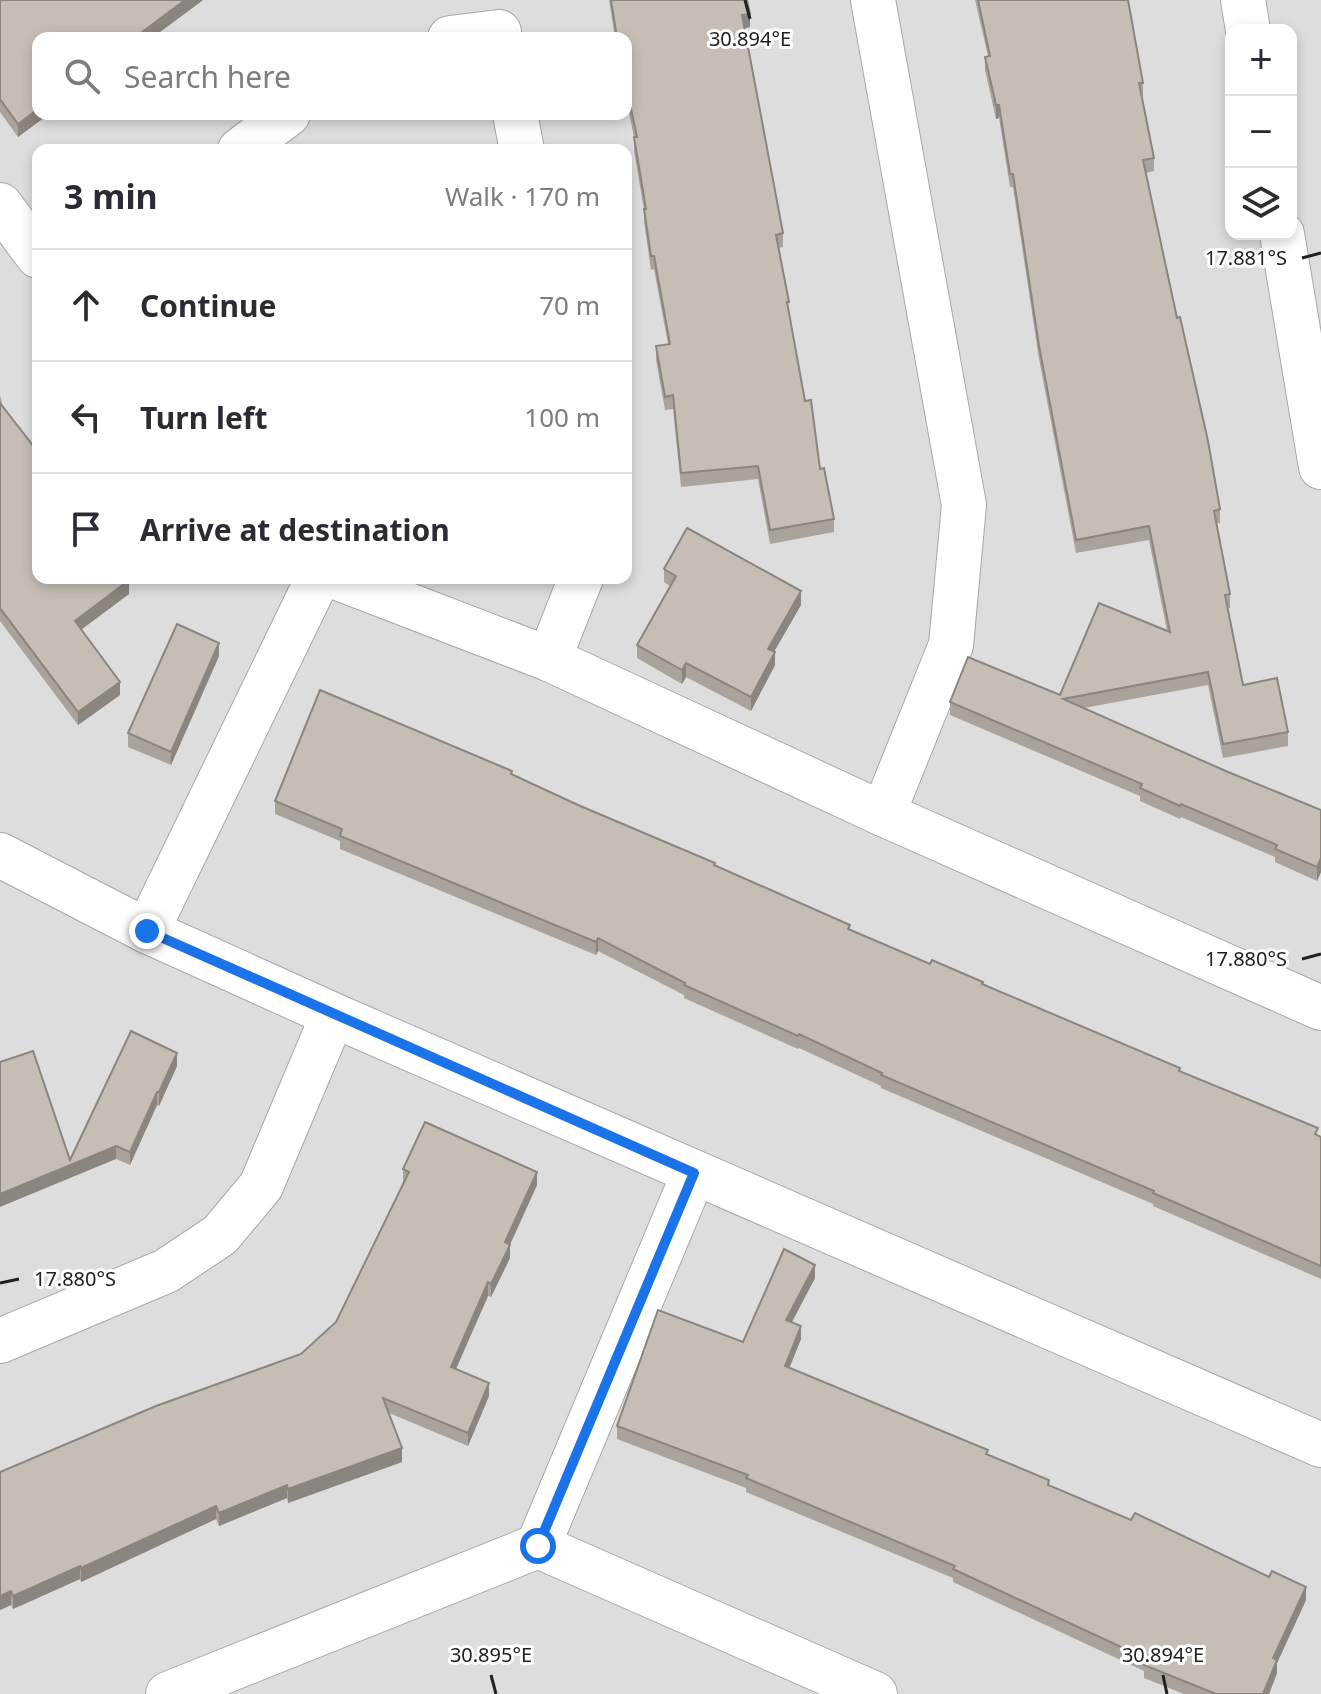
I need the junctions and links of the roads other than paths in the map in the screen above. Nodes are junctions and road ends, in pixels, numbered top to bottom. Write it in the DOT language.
graph roads {
  1 [pos="873,0"];
  2 [pos="1243,0"];
  3 [pos="498,23"];
  4 [pos="1247,24"];
  5 [pos="469,32"];
  6 [pos="280,120"];
  7 [pos="516,120"];
  8 [pos="248,144"];
  9 [pos="521,144"];
  10 [pos="0,205"];
  11 [pos="1283,240"];
  12 [pos="32,248"];
  13 [pos="1321,467"];
  14 [pos="315,584"];
  15 [pos="354,584"];
  16 [pos="579,584"];
  17 [pos="549,659"];
  18 [pos="883,814"];
  19 [pos="0,855"];
  20 [pos="147,931"];
  21 [pos="1321,1007"];
  22 [pos="333,1015"];
  23 [pos="694,1173"];
  24 [pos="0,1341"];
  25 [pos="1321,1445"];
  26 [pos="538,1546"];
  27 [pos="168,1694"];
  28 [pos="875,1694"];
  1 -- 18 [label="street"];
  2 -- 4 [label="street"];
  3 -- 5 [label="street"];
  6 -- 8 [label="street"];
  7 -- 9 [label="street"];
  10 -- 12 [label="street"];
  11 -- 13 [label="street"];
  14 -- 20 [label="street"];
  15 -- 17 [label="street"];
  16 -- 17 [label="street"];
  17 -- 18 [label="street"];
  18 -- 21 [label="street"];
  19 -- 20 [label="street"];
  20 -- 22 [label="street"];
  22 -- 23 [label="street"];
  22 -- 24 [label="street"];
  23 -- 25 [label="street"];
  23 -- 26 [label="street"];
  26 -- 27 [label="street"];
  26 -- 28 [label="street"];
}
